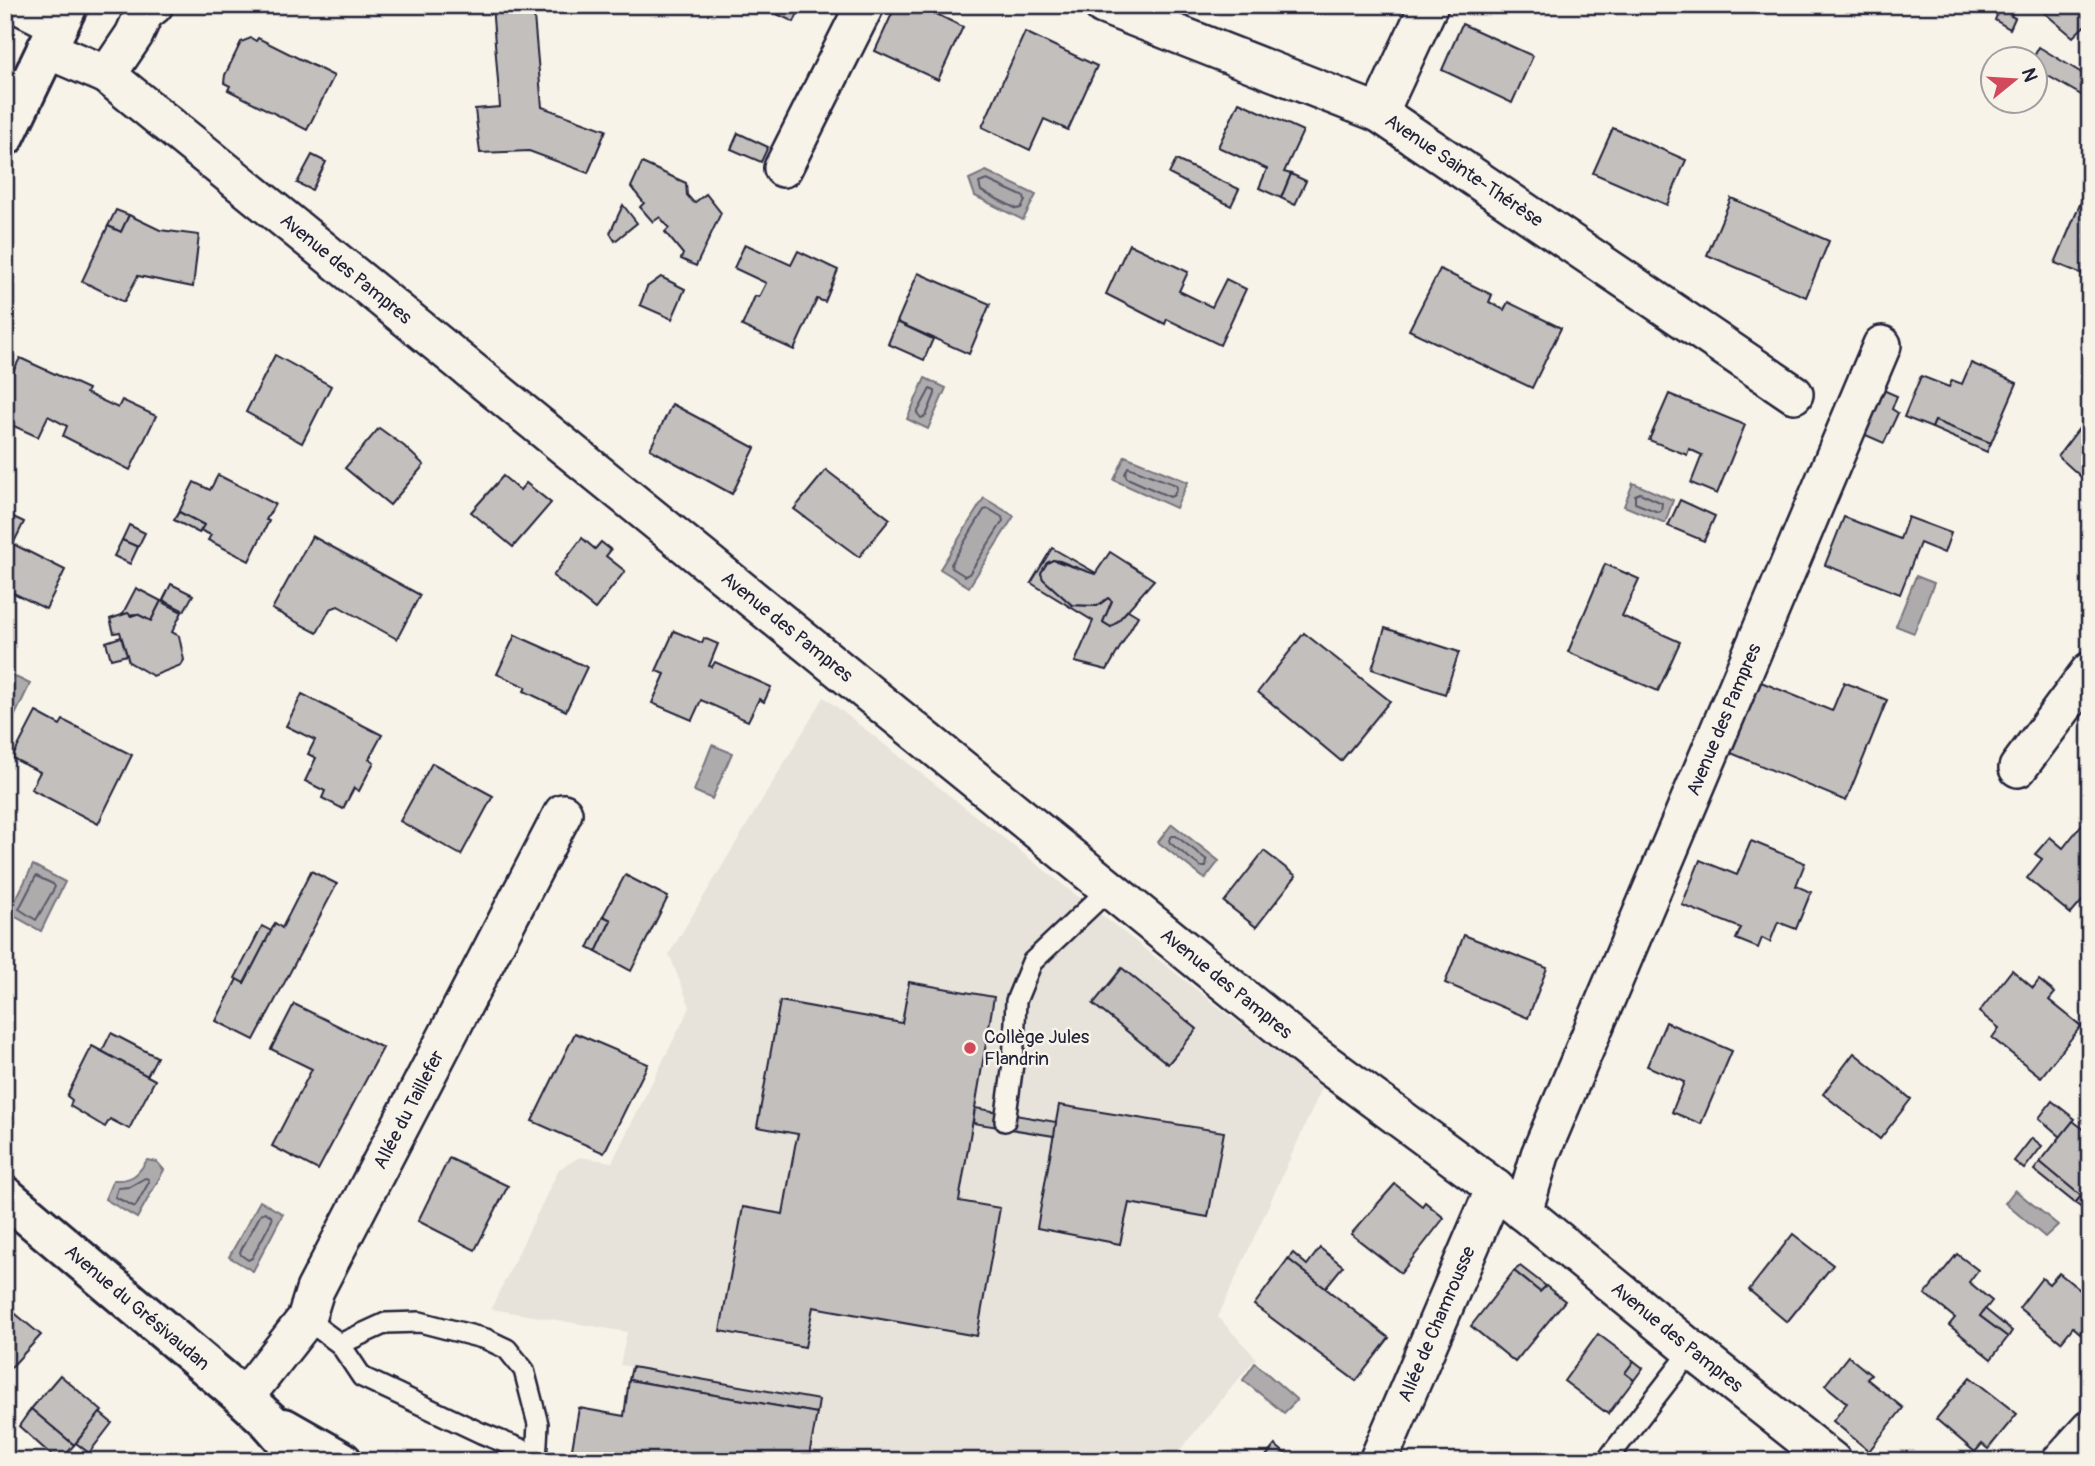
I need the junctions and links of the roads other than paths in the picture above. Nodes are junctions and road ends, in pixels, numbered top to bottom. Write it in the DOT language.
graph roads {
  1 [pos="19,5"];
  2 [pos="154,5"];
  3 [pos="865,5"];
  4 [pos="1103,5"];
  5 [pos="1430,5"];
  6 [pos="58,26"];
  7 [pos="107,75"];
  8 [pos="1379,113"];
  9 [pos="5,136"];
  10 [pos="783,168"];
  11 [pos="1881,345"];
  12 [pos="1794,394"];
  13 [pos="2090,671"];
  14 [pos="2018,768"];
  15 [pos="563,813"];
  16 [pos="1110,888"];
  17 [pos="1005,1121"];
  18 [pos="1495,1188"];
  19 [pos="5,1196"];
  20 [pos="1523,1212"];
  21 [pos="306,1320"];
  22 [pos="340,1344"];
  23 [pos="1692,1350"];
  24 [pos="257,1409"];
  25 [pos="2090,1429"];
  26 [pos="536,1458"];
  27 [pos="304,1461"];
  28 [pos="342,1461"];
  29 [pos="1378,1461"];
  30 [pos="1606,1461"];
  31 [pos="1832,1461"];
  32 [pos="2061,1461"];
  1 -- 6 [label="street, Avenue des Pampres"];
  2 -- 7 [label="street"];
  3 -- 10 [label="street"];
  4 -- 8 [label="street, Avenue Sainte-Thérèse"];
  5 -- 8 [label="street"];
  6 -- 7 [label="street, Avenue des Pampres"];
  6 -- 9 [label="street"];
  7 -- 16 [label="street, Avenue des Pampres"];
  8 -- 12 [label="street, Avenue Sainte-Thérèse"];
  11 -- 20 [label="street, Avenue des Pampres"];
  13 -- 14 [label="street"];
  15 -- 21 [label="street, Allée du Taillefer"];
  16 -- 17 [label="lane"];
  16 -- 18 [label="street, Avenue des Pampres"];
  18 -- 20 [label="street, Avenue des Pampres"];
  18 -- 29 [label="street, Allée de Chamrousse"];
  19 -- 24 [label="street, Avenue du Grésivaudan"];
  20 -- 23 [label="street, Avenue des Pampres"];
  21 -- 22 [label="lane"];
  21 -- 24 [label="street, Allée du Taillefer"];
  22 -- 26 [label="lane"];
  22 -- 26 [label="lane"];
  23 -- 30 [label="lane"];
  23 -- 31 [label="street, Avenue des Pampres"];
  24 -- 27 [label="street, Avenue du Grésivaudan"];
  24 -- 28 [label="street, Avenue du Grésivaudan"];
  25 -- 32 [label="street"];
}
